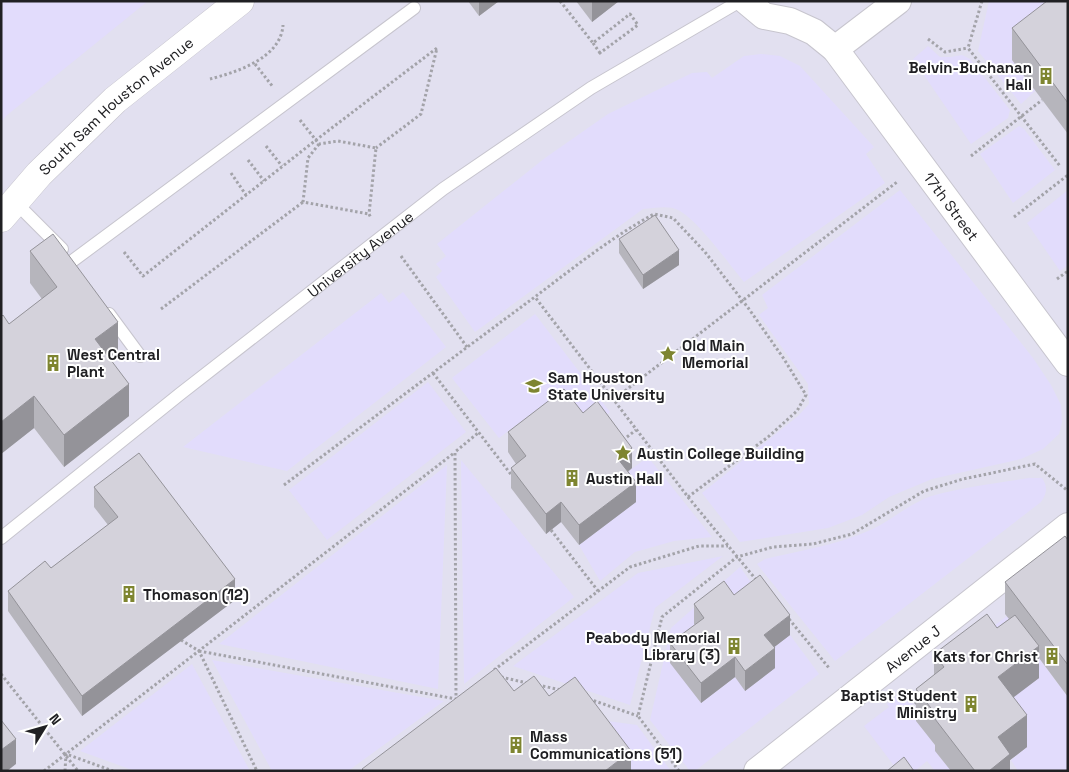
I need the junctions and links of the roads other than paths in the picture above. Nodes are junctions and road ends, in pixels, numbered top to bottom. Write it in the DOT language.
graph roads {
  1 [pos="240,1"];
  2 [pos="740,1"];
  3 [pos="746,1"];
  4 [pos="898,1"];
  5 [pos="414,8"];
  6 [pos="835,49"];
  7 [pos="8,210"];
  8 [pos="100,301"];
  9 [pos="140,356"];
  10 [pos="1068,363"];
  11 [pos="1068,526"];
  12 [pos="1,538"];
  13 [pos="757,771"];
  1 -- 7 [label="main road, South Sam Houston Avenue"];
  2 -- 12 [label="lane, University Avenue"];
  3 -- 6 [label="street"];
  4 -- 6 [label="street"];
  5 -- 7 [label="lane"];
  6 -- 10 [label="street, 17th Street"];
  8 -- 9 [label="lane"];
  11 -- 13 [label="street, Avenue J"];
}
